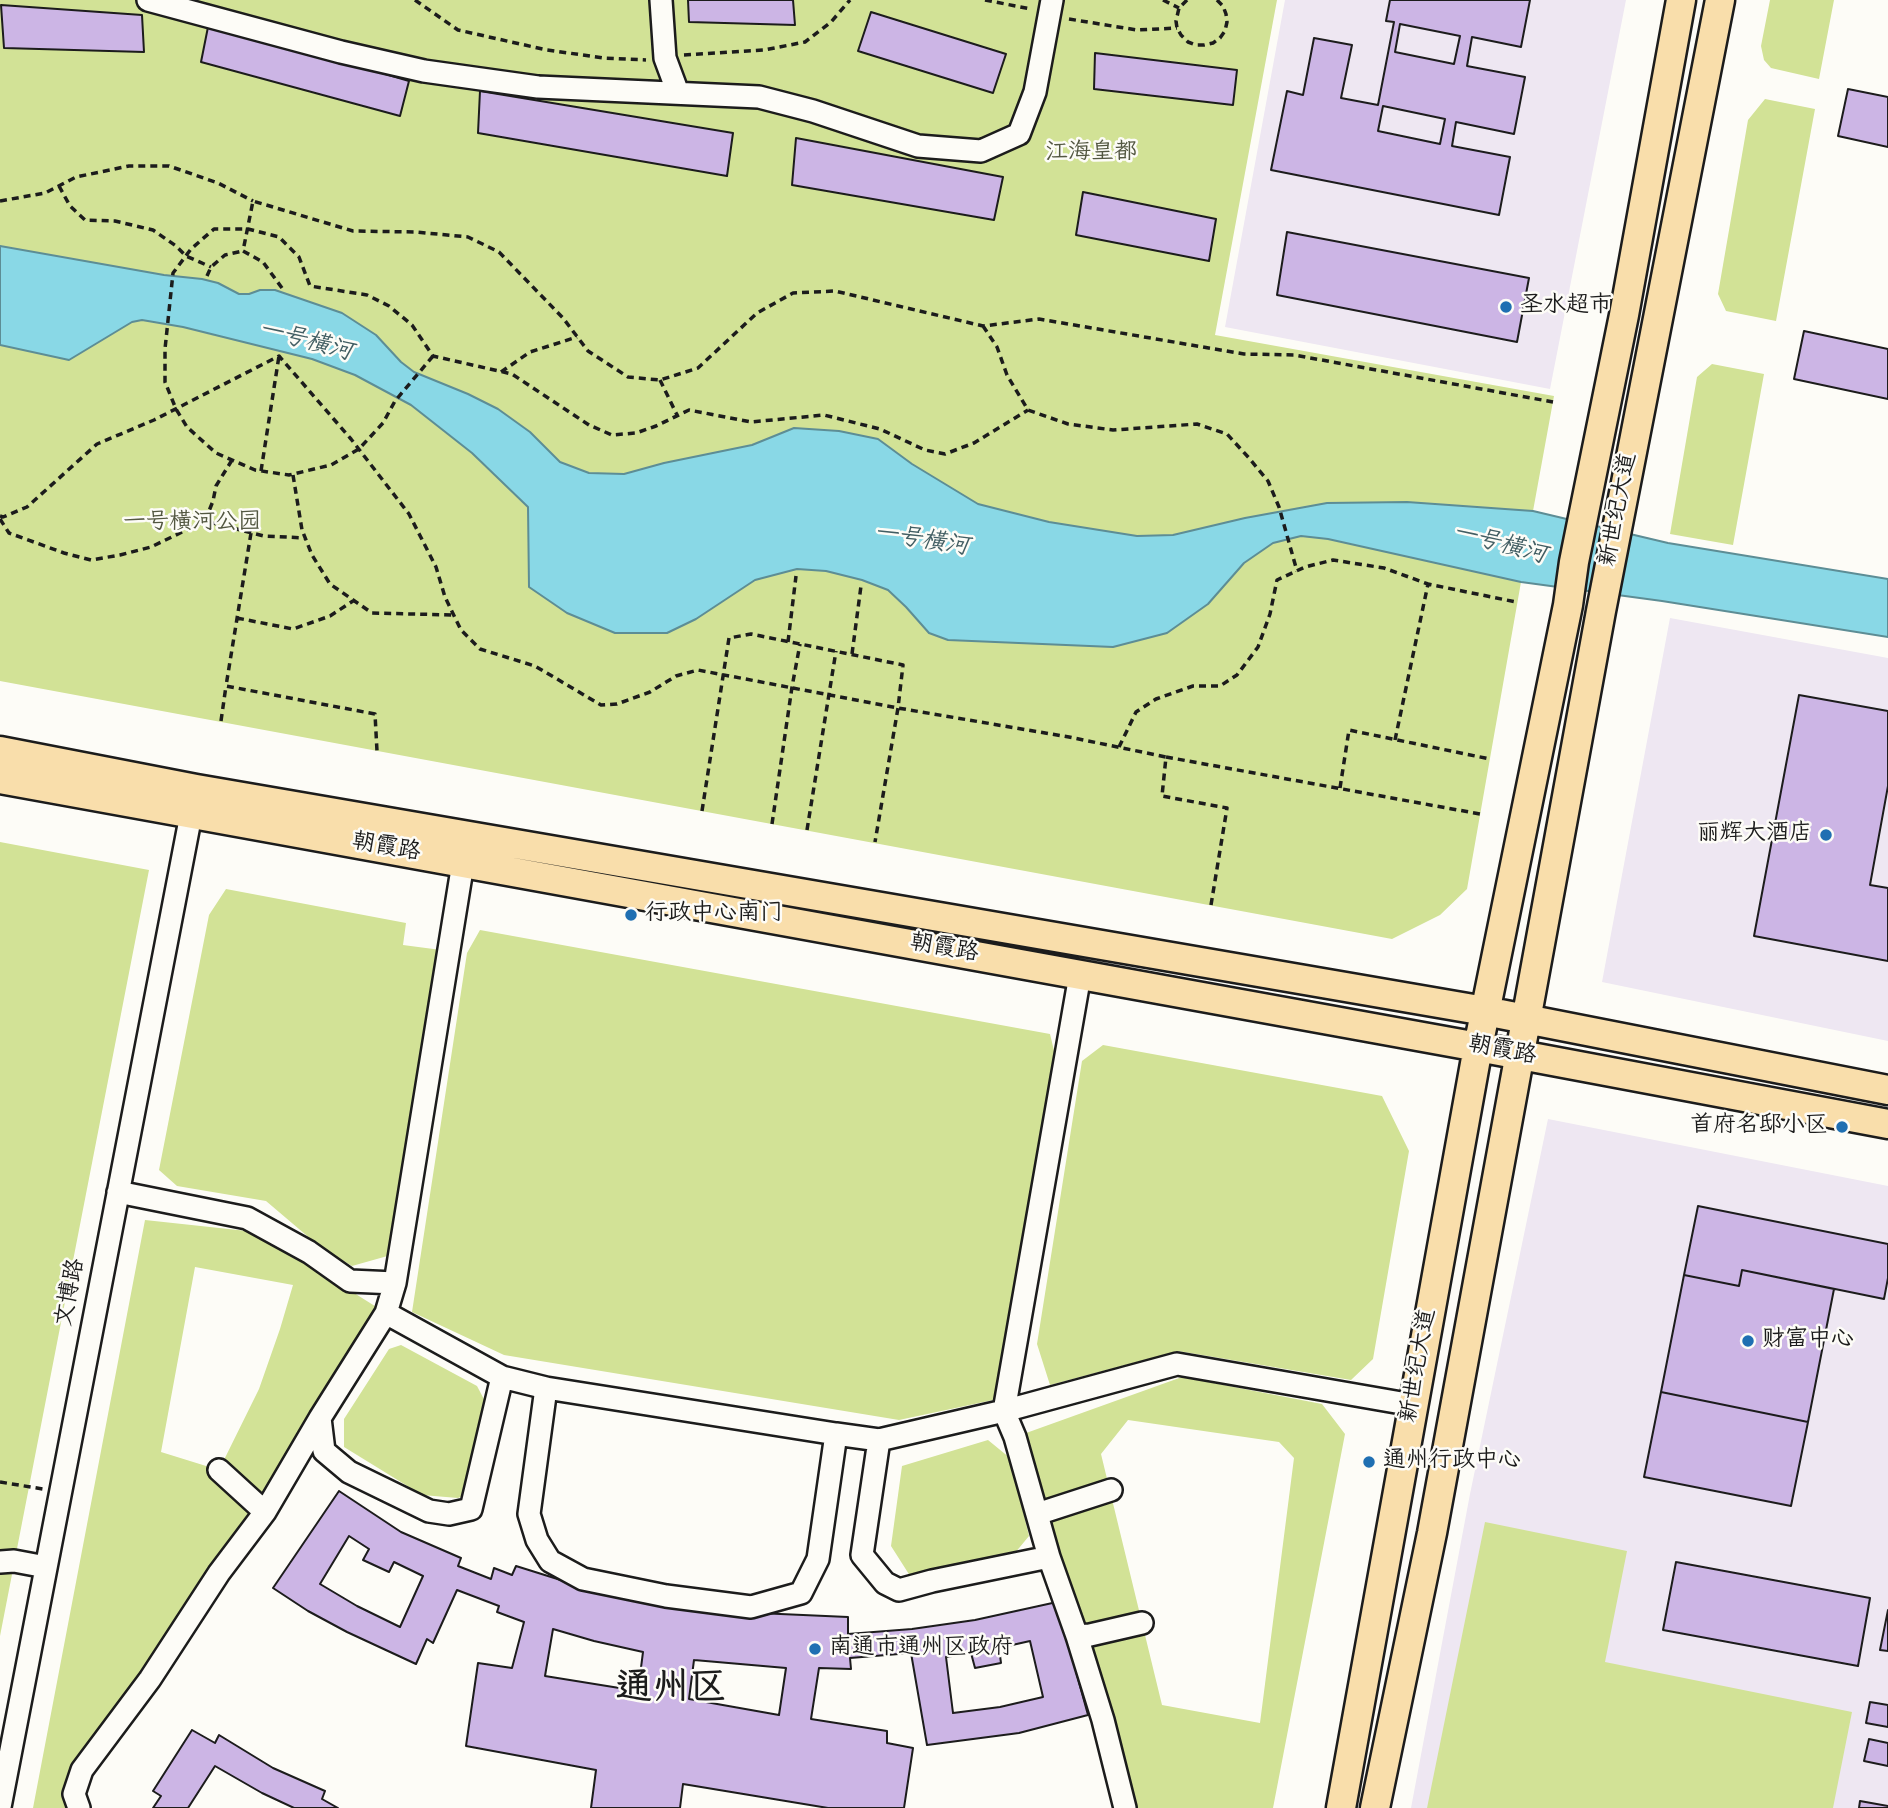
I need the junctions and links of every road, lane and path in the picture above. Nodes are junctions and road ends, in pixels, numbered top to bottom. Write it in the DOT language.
graph roads {
  1 [pos="148,0"];
  2 [pos="415,0"];
  3 [pos="661,0"];
  4 [pos="850,0"];
  5 [pos="985,0"];
  6 [pos="1163,0"];
  7 [pos="1187,0"];
  8 [pos="1217,0"];
  9 [pos="1681,0"];
  10 [pos="1720,0"];
  11 [pos="1051,6"];
  12 [pos="1179,8"];
  13 [pos="1177,28"];
  14 [pos="666,58"];
  15 [pos="678,93"];
  16 [pos="59,186"];
  17 [pos="0,201"];
  18 [pos="253,201"];
  19 [pos="248,229"];
  20 [pos="243,251"];
  21 [pos="186,256"];
  22 [pos="211,267"];
  23 [pos="207,276"];
  24 [pos="282,288"];
  25 [pos="983,326"];
  26 [pos="578,337"];
  27 [pos="279,356"];
  28 [pos="433,356"];
  29 [pos="501,372"];
  30 [pos="660,380"];
  31 [pos="1553,402"];
  32 [pos="176,409"];
  33 [pos="1028,410"];
  34 [pos="677,415"];
  35 [pos="359,449"];
  36 [pos="232,460"];
  37 [pos="261,471"];
  38 [pos="293,474"];
  39 [pos="0,517"];
  40 [pos="205,521"];
  41 [pos="251,533"];
  42 [pos="305,538"];
  43 [pos="1297,571"];
  44 [pos="796,576"];
  45 [pos="1428,584"];
  46 [pos="861,586"];
  47 [pos="353,601"];
  48 [pos="1516,602"];
  49 [pos="454,615"];
  50 [pos="237,618"];
  51 [pos="788,642"];
  52 [pos="800,644"];
  53 [pos="836,651"];
  54 [pos="852,654"];
  55 [pos="725,674"];
  56 [pos="226,686"];
  57 [pos="792,687"];
  58 [pos="829,694"];
  59 [pos="898,708"];
  60 [pos="221,721"];
  61 [pos="1395,740"];
  62 [pos="1119,747"];
  63 [pos="0,751"];
  64 [pos="377,751"];
  65 [pos="1166,757"];
  66 [pos="1490,759"];
  67 [pos="0,779"];
  68 [pos="1340,789"];
  69 [pos="194,801"];
  70 [pos="702,811"];
  71 [pos="1480,814"];
  72 [pos="772,824"];
  73 [pos="807,830"];
  74 [pos="875,842"];
  75 [pos="463,863"];
  76 [pos="1212,905"];
  77 [pos="1080,975"];
  78 [pos="1485,1012"];
  79 [pos="1525,1020"];
  80 [pos="1478,1047"];
  81 [pos="1518,1055"];
  82 [pos="1888,1090"];
  83 [pos="1888,1124"];
  84 [pos="118,1192"];
  85 [pos="395,1283"];
  86 [pos="386,1313"];
  87 [pos="502,1377"];
  88 [pos="546,1388"];
  89 [pos="1413,1405"];
  90 [pos="1004,1411"];
  91 [pos="320,1418"];
  92 [pos="836,1434"];
  93 [pos="879,1440"];
  94 [pos="219,1470"];
  95 [pos="0,1482"];
  96 [pos="1111,1490"];
  97 [pos="61,1491"];
  98 [pos="265,1512"];
  99 [pos="1037,1514"];
  100 [pos="1049,1557"];
  101 [pos="0,1562"];
  102 [pos="46,1567"];
  103 [pos="1142,1623"];
  104 [pos="1077,1636"];
  105 [pos="0,1807"];
  106 [pos="79,1808"];
  107 [pos="1125,1808"];
  108 [pos="1341,1808"];
  109 [pos="1375,1808"];
  1 -- 15 [label="street"];
  2 -- 14 [label="path"];
  3 -- 14 [label="street"];
  4 -- 14 [label="path"];
  5 -- 11 [label="path"];
  6 -- 12 [label="path"];
  7 -- 12 [label="path"];
  8 -- 13 [label="path"];
  9 -- 78 [label="main road, 新世纪大道"];
  10 -- 79 [label="main road, 新世纪大道"];
  11 -- 13 [label="path"];
  11 -- 15 [label="street"];
  12 -- 13 [label="path"];
  14 -- 15 [label="street"];
  16 -- 17 [label="path"];
  16 -- 18 [label="path"];
  16 -- 21 [label="path"];
  18 -- 19 [label="path"];
  18 -- 26 [label="path"];
  19 -- 20 [label="path"];
  19 -- 21 [label="path"];
  19 -- 28 [label="path"];
  20 -- 22 [label="path"];
  20 -- 24 [label="path"];
  21 -- 22 [label="path"];
  21 -- 32 [label="path"];
  22 -- 23 [label="path"];
  25 -- 30 [label="path"];
  25 -- 31 [label="path"];
  25 -- 33 [label="path"];
  26 -- 29 [label="path"];
  26 -- 30 [label="path"];
  27 -- 32 [label="path"];
  27 -- 35 [label="path"];
  27 -- 37 [label="path"];
  28 -- 29 [label="path"];
  28 -- 35 [label="path"];
  29 -- 34 [label="path"];
  30 -- 34 [label="path"];
  32 -- 36 [label="path"];
  32 -- 39 [label="path"];
  33 -- 34 [label="path"];
  33 -- 43 [label="path"];
  35 -- 38 [label="path"];
  35 -- 49 [label="path"];
  36 -- 37 [label="path"];
  36 -- 40 [label="path"];
  37 -- 38 [label="path"];
  38 -- 42 [label="path"];
  39 -- 40 [label="path"];
  40 -- 41 [label="path"];
  41 -- 42 [label="path"];
  41 -- 50 [label="path"];
  42 -- 47 [label="path"];
  43 -- 45 [label="path"];
  43 -- 62 [label="path"];
  44 -- 51 [label="path"];
  45 -- 48 [label="path"];
  45 -- 61 [label="path"];
  46 -- 54 [label="path"];
  47 -- 49 [label="path"];
  47 -- 50 [label="path"];
  49 -- 55 [label="path"];
  50 -- 56 [label="path"];
  51 -- 52 [label="path"];
  51 -- 55 [label="path"];
  52 -- 53 [label="path"];
  52 -- 57 [label="path"];
  53 -- 54 [label="path"];
  53 -- 58 [label="path"];
  54 -- 59 [label="path"];
  55 -- 57 [label="path"];
  55 -- 70 [label="path"];
  56 -- 60 [label="path"];
  56 -- 64 [label="path"];
  57 -- 58 [label="path"];
  57 -- 72 [label="path"];
  58 -- 59 [label="path"];
  58 -- 73 [label="path"];
  59 -- 62 [label="path"];
  59 -- 74 [label="path"];
  61 -- 66 [label="path"];
  61 -- 68 [label="path"];
  62 -- 65 [label="path"];
  63 -- 69 [label="main road, 朝霞路"];
  65 -- 68 [label="path"];
  65 -- 76 [label="path"];
  67 -- 69 [label="main road, 朝霞路"];
  68 -- 71 [label="path"];
  69 -- 75 [label="main road, 朝霞路"];
  69 -- 78 [label="main road, 朝霞路"];
  69 -- 84 [label="street, 文博路"];
  75 -- 77 [label="main road, 朝霞路"];
  75 -- 85 [label="street"];
  77 -- 80 [label="main road, 朝霞路"];
  77 -- 90 [label="street"];
  78 -- 79 [label="main road, 朝霞路"];
  78 -- 80 [label="main road, 新世纪大道"];
  79 -- 81 [label="main road, 新世纪大道"];
  79 -- 82 [label="main road, 朝霞路"];
  80 -- 81 [label="main road, 朝霞路"];
  80 -- 89 [label="main road, 新世纪大道"];
  81 -- 83 [label="main road, 朝霞路"];
  81 -- 109 [label="main road, 新世纪大道"];
  84 -- 85 [label="street"];
  84 -- 97 [label="street, 文博路"];
  85 -- 86 [label="street"];
  86 -- 87 [label="street"];
  86 -- 91 [label="street"];
  87 -- 88 [label="street"];
  87 -- 91 [label="street"];
  88 -- 92 [label="street"];
  88 -- 92 [label="street"];
  89 -- 90 [label="street"];
  89 -- 108 [label="main road, 新世纪大道"];
  90 -- 93 [label="street"];
  90 -- 99 [label="street"];
  91 -- 98 [label="street"];
  92 -- 93 [label="street"];
  93 -- 100 [label="street"];
  94 -- 98 [label="street"];
  95 -- 97 [label="path"];
  96 -- 99 [label="street"];
  97 -- 102 [label="street, 文博路"];
  98 -- 106 [label="street"];
  99 -- 100 [label="street"];
  100 -- 104 [label="street"];
  101 -- 102 [label="street"];
  102 -- 105 [label="street, 文博路"];
  103 -- 104 [label="street"];
  104 -- 107 [label="street"];
}
